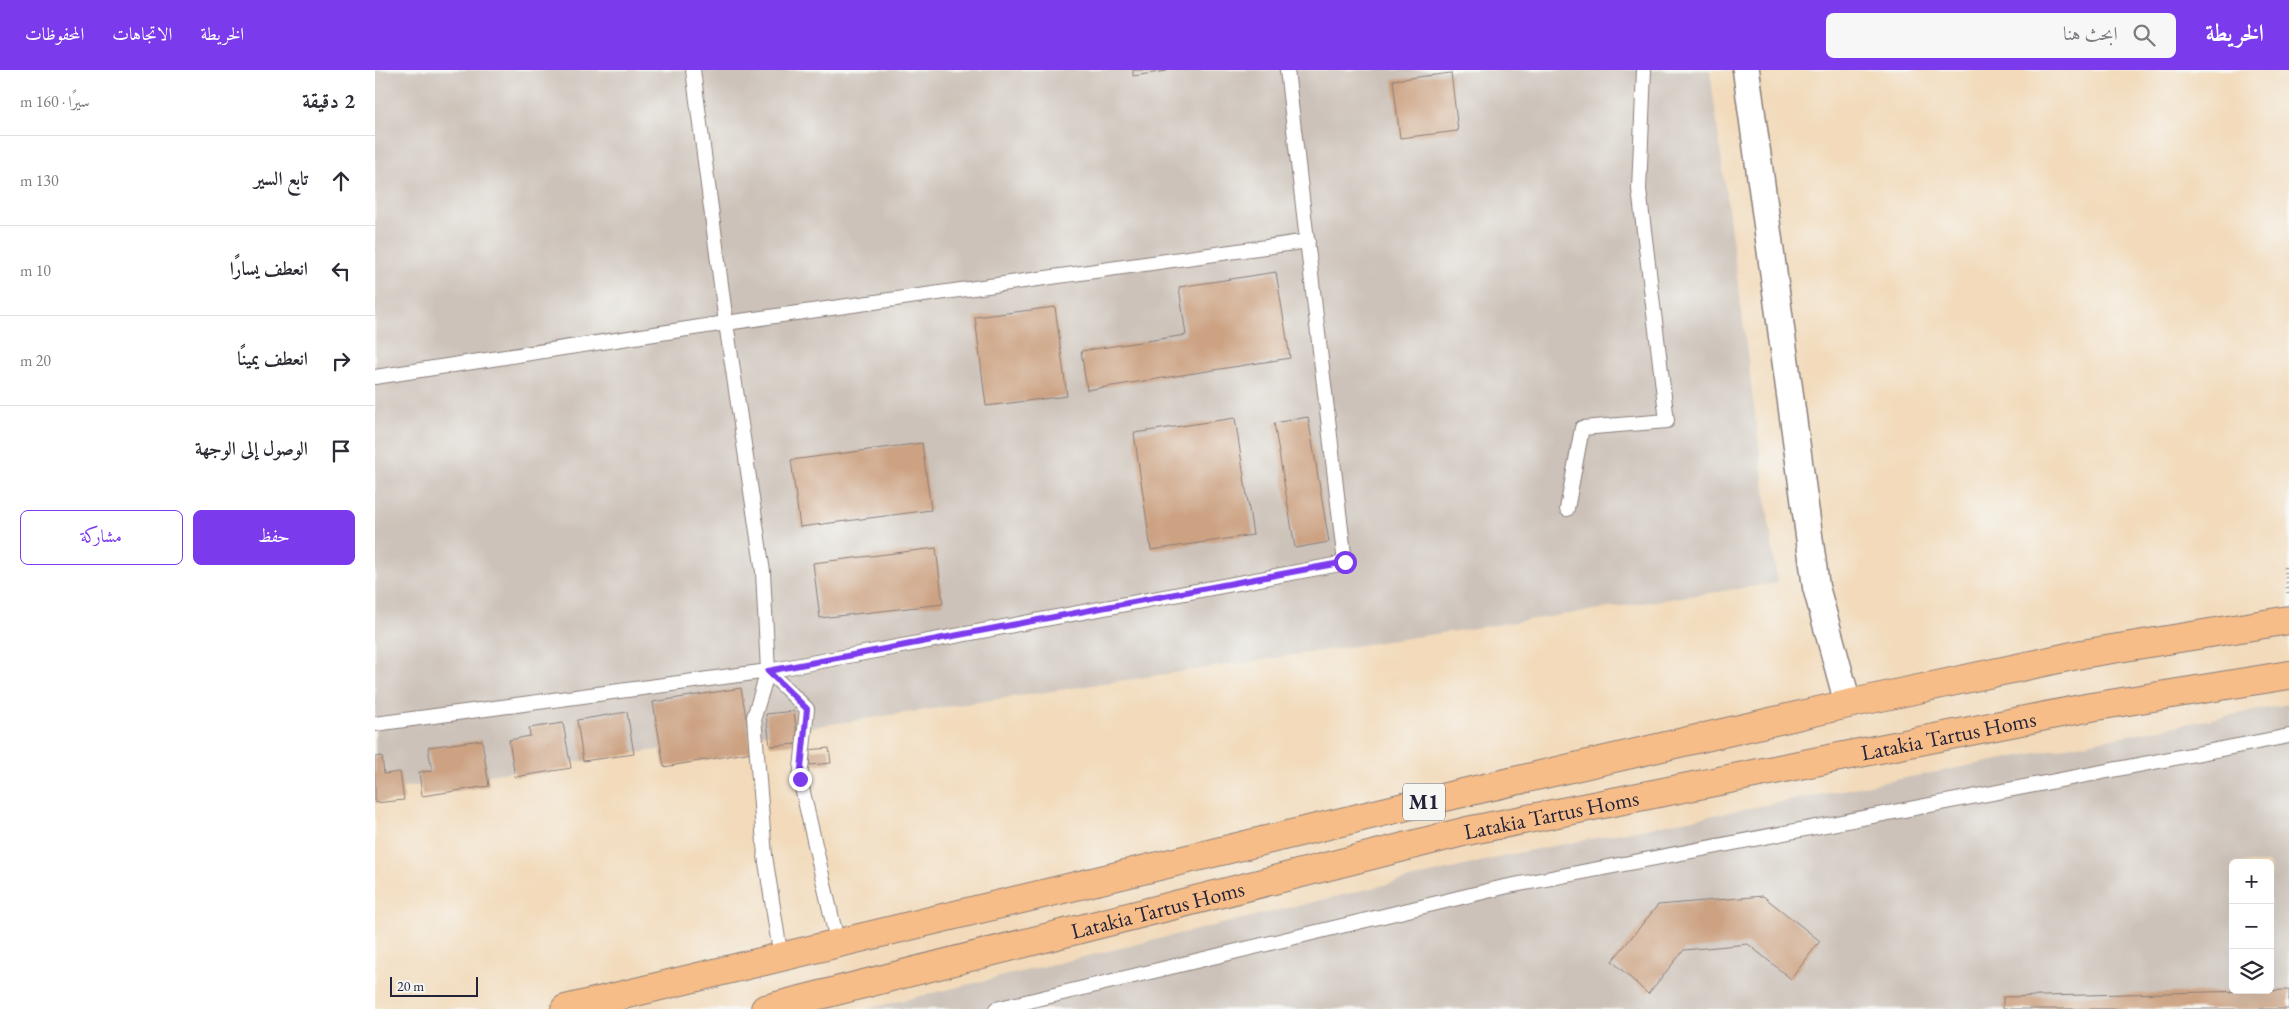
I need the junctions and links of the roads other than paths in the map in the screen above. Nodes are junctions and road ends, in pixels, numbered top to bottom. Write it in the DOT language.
graph roads {
  1 [pos="693,70"];
  2 [pos="1287,70"];
  3 [pos="1644,70"];
  4 [pos="1746,70"];
  5 [pos="1308,241"];
  6 [pos="726,323"];
  7 [pos="375,377"];
  8 [pos="1567,509"];
  9 [pos="2289,620"];
  10 [pos="768,671"];
  11 [pos="2289,675"];
  12 [pos="1848,704"];
  13 [pos="375,724"];
  14 [pos="2289,736"];
  15 [pos="838,945"];
  16 [pos="781,958"];
  17 [pos="565,1009"];
  18 [pos="765,1009"];
  19 [pos="996,1009"];
  1 -- 6 [label="lane"];
  2 -- 5 [label="lane"];
  3 -- 8 [label="lane"];
  4 -- 12 [label="street"];
  5 -- 6 [label="lane"];
  5 -- 10 [label="lane"];
  6 -- 7 [label="lane"];
  6 -- 10 [label="lane"];
  9 -- 12 [label="highway, M1"];
  10 -- 13 [label="lane"];
  10 -- 15 [label="lane"];
  10 -- 16 [label="lane"];
  11 -- 18 [label="highway, Latakia Tartus Homs / M1"];
  12 -- 15 [label="highway, M1"];
  14 -- 19 [label="lane"];
  15 -- 16 [label="highway, M1"];
  16 -- 17 [label="highway, M1"];
}
